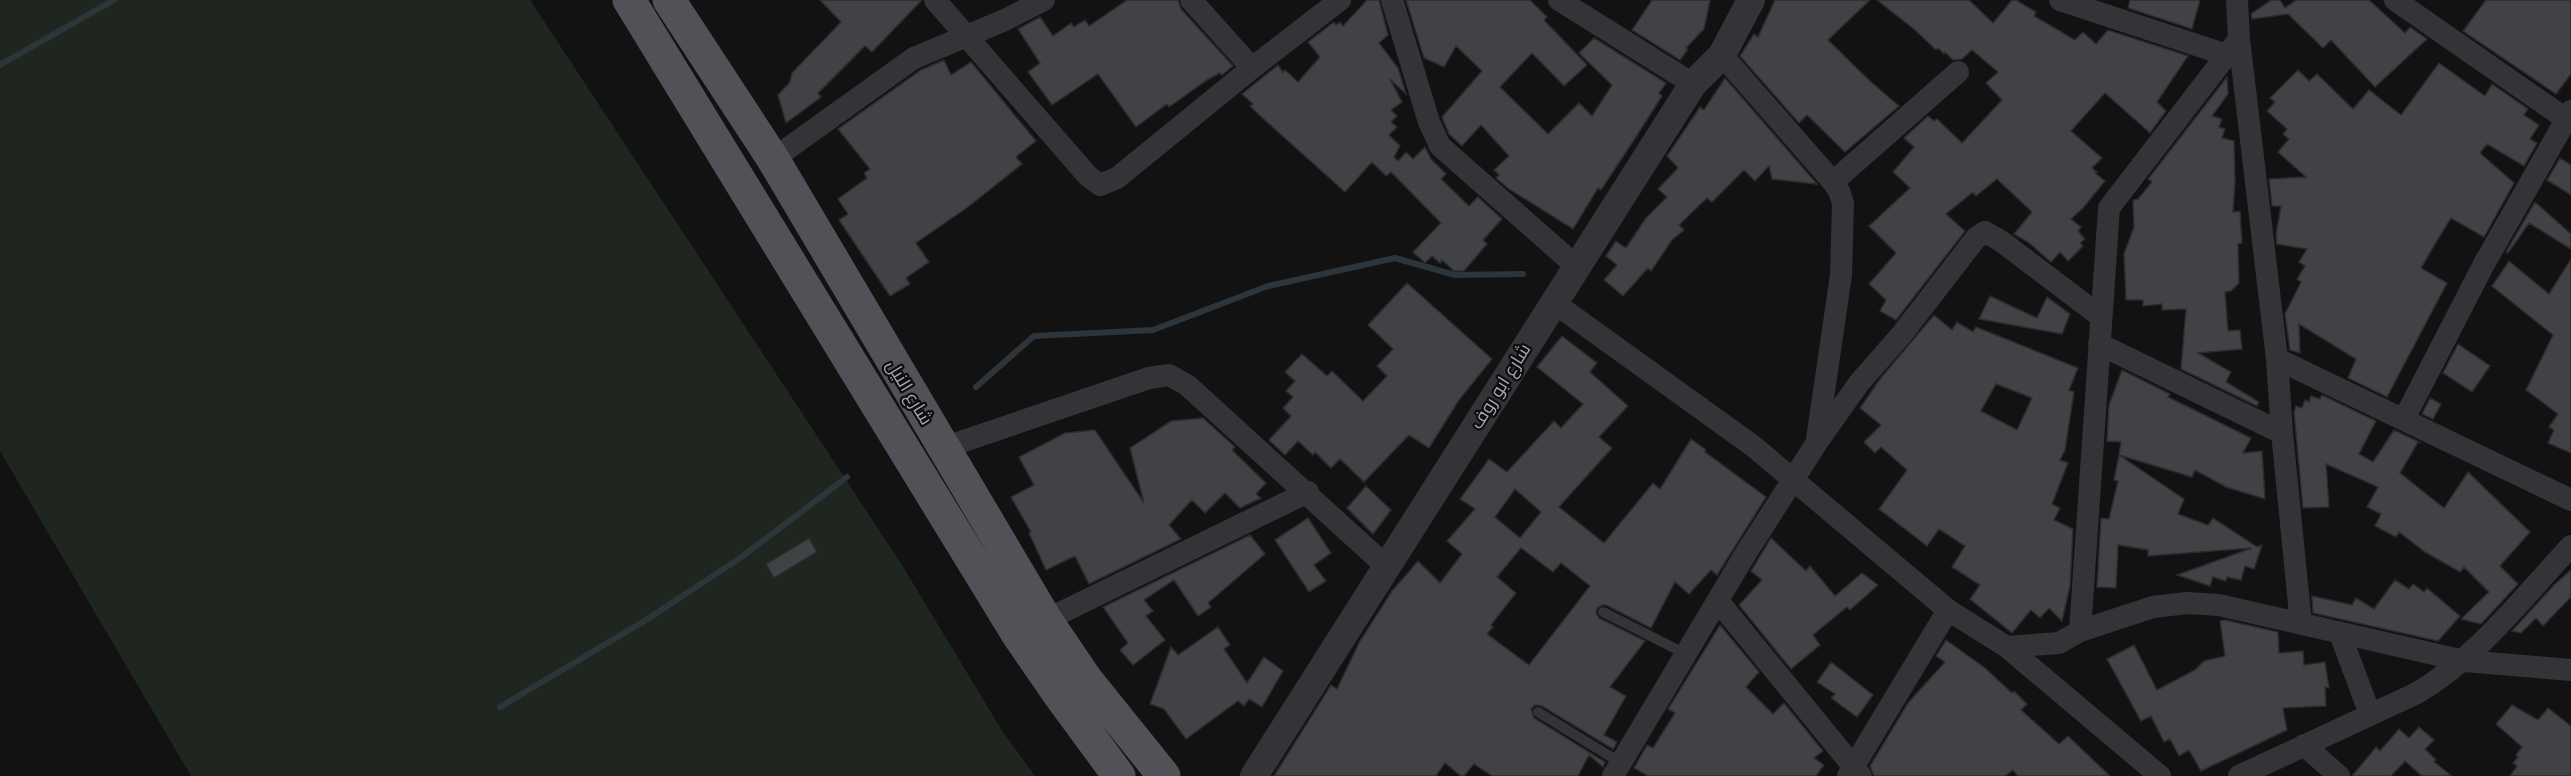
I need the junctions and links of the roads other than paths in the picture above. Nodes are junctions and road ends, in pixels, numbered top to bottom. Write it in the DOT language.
graph roads {
  1 [pos="629,0"];
  2 [pos="935,0"];
  3 [pos="1044,0"];
  4 [pos="1191,0"];
  5 [pos="1340,0"];
  6 [pos="1392,0"];
  7 [pos="1559,0"];
  8 [pos="1750,0"];
  9 [pos="2060,0"];
  10 [pos="2237,0"];
  11 [pos="2395,0"];
  12 [pos="678,4"];
  13 [pos="967,34"];
  14 [pos="2233,47"];
  15 [pos="1722,55"];
  16 [pos="1252,68"];
  17 [pos="1958,72"];
  18 [pos="1693,84"];
  19 [pos="2568,115"];
  20 [pos="773,159"];
  21 [pos="1833,182"];
  22 [pos="1576,266"];
  23 [pos="1553,302"];
  24 [pos="2100,316"];
  25 [pos="2099,345"];
  26 [pos="2277,359"];
  27 [pos="2404,419"];
  28 [pos="2282,434"];
  29 [pos="1816,444"];
  30 [pos="943,448"];
  31 [pos="1794,478"];
  32 [pos="1308,492"];
  33 [pos="2571,500"];
  34 [pos="2571,546"];
  35 [pos="1387,567"];
  36 [pos="1718,601"];
  37 [pos="1948,610"];
  38 [pos="1603,612"];
  39 [pos="1047,620"];
  40 [pos="2301,624"];
  41 [pos="2080,631"];
  42 [pos="2340,634"];
  43 [pos="2007,647"];
  44 [pos="1686,654"];
  45 [pos="2464,661"];
  46 [pos="2571,670"];
  47 [pos="1538,712"];
  48 [pos="2370,714"];
  49 [pos="2304,745"];
  50 [pos="1617,769"];
  51 [pos="1854,773"];
  52 [pos="1119,776"];
  53 [pos="1164,776"];
  54 [pos="1254,776"];
  55 [pos="2160,776"];
  56 [pos="2239,776"];
  57 [pos="2339,776"];
  1 -- 52 [label="main road, شارع النيل"];
  2 -- 13 [label="street"];
  3 -- 13 [label="street"];
  4 -- 16 [label="street"];
  5 -- 16 [label="street"];
  6 -- 22 [label="street"];
  7 -- 18 [label="street"];
  8 -- 15 [label="street, شارع ابو روف"];
  9 -- 14 [label="street"];
  10 -- 14 [label="street"];
  11 -- 19 [label="street"];
  12 -- 20 [label="main road, شارع النيل"];
  13 -- 16 [label="street"];
  13 -- 20 [label="street"];
  14 -- 24 [label="street"];
  14 -- 26 [label="street"];
  15 -- 18 [label="street, شارع ابو روف"];
  15 -- 21 [label="street"];
  17 -- 21 [label="street"];
  18 -- 22 [label="street, شارع ابو روف"];
  19 -- 27 [label="street"];
  20 -- 30 [label="main road, شارع النيل"];
  21 -- 29 [label="street"];
  22 -- 23 [label="street, شارع ابو روف"];
  23 -- 31 [label="street"];
  23 -- 35 [label="street, شارع ابو روف"];
  24 -- 25 [label="street"];
  24 -- 29 [label="street"];
  25 -- 28 [label="street"];
  25 -- 41 [label="street"];
  26 -- 27 [label="street"];
  26 -- 28 [label="street"];
  27 -- 33 [label="street"];
  28 -- 40 [label="street"];
  29 -- 31 [label="street"];
  30 -- 32 [label="street"];
  30 -- 39 [label="main road, شارع النيل"];
  31 -- 36 [label="street"];
  31 -- 37 [label="street"];
  32 -- 35 [label="street"];
  32 -- 39 [label="street"];
  34 -- 45 [label="street"];
  35 -- 54 [label="street, شارع ابو روف"];
  36 -- 44 [label="street"];
  36 -- 51 [label="street"];
  37 -- 43 [label="street"];
  37 -- 51 [label="street"];
  38 -- 44 [label="lane"];
  39 -- 53 [label="main road, شارع النيل"];
  40 -- 41 [label="street"];
  40 -- 42 [label="street"];
  41 -- 43 [label="street"];
  42 -- 45 [label="street"];
  42 -- 48 [label="street"];
  43 -- 55 [label="street"];
  44 -- 50 [label="street"];
  45 -- 46 [label="street"];
  45 -- 48 [label="street"];
  47 -- 50 [label="lane"];
  48 -- 49 [label="street"];
  49 -- 56 [label="street"];
  49 -- 57 [label="street"];
}
